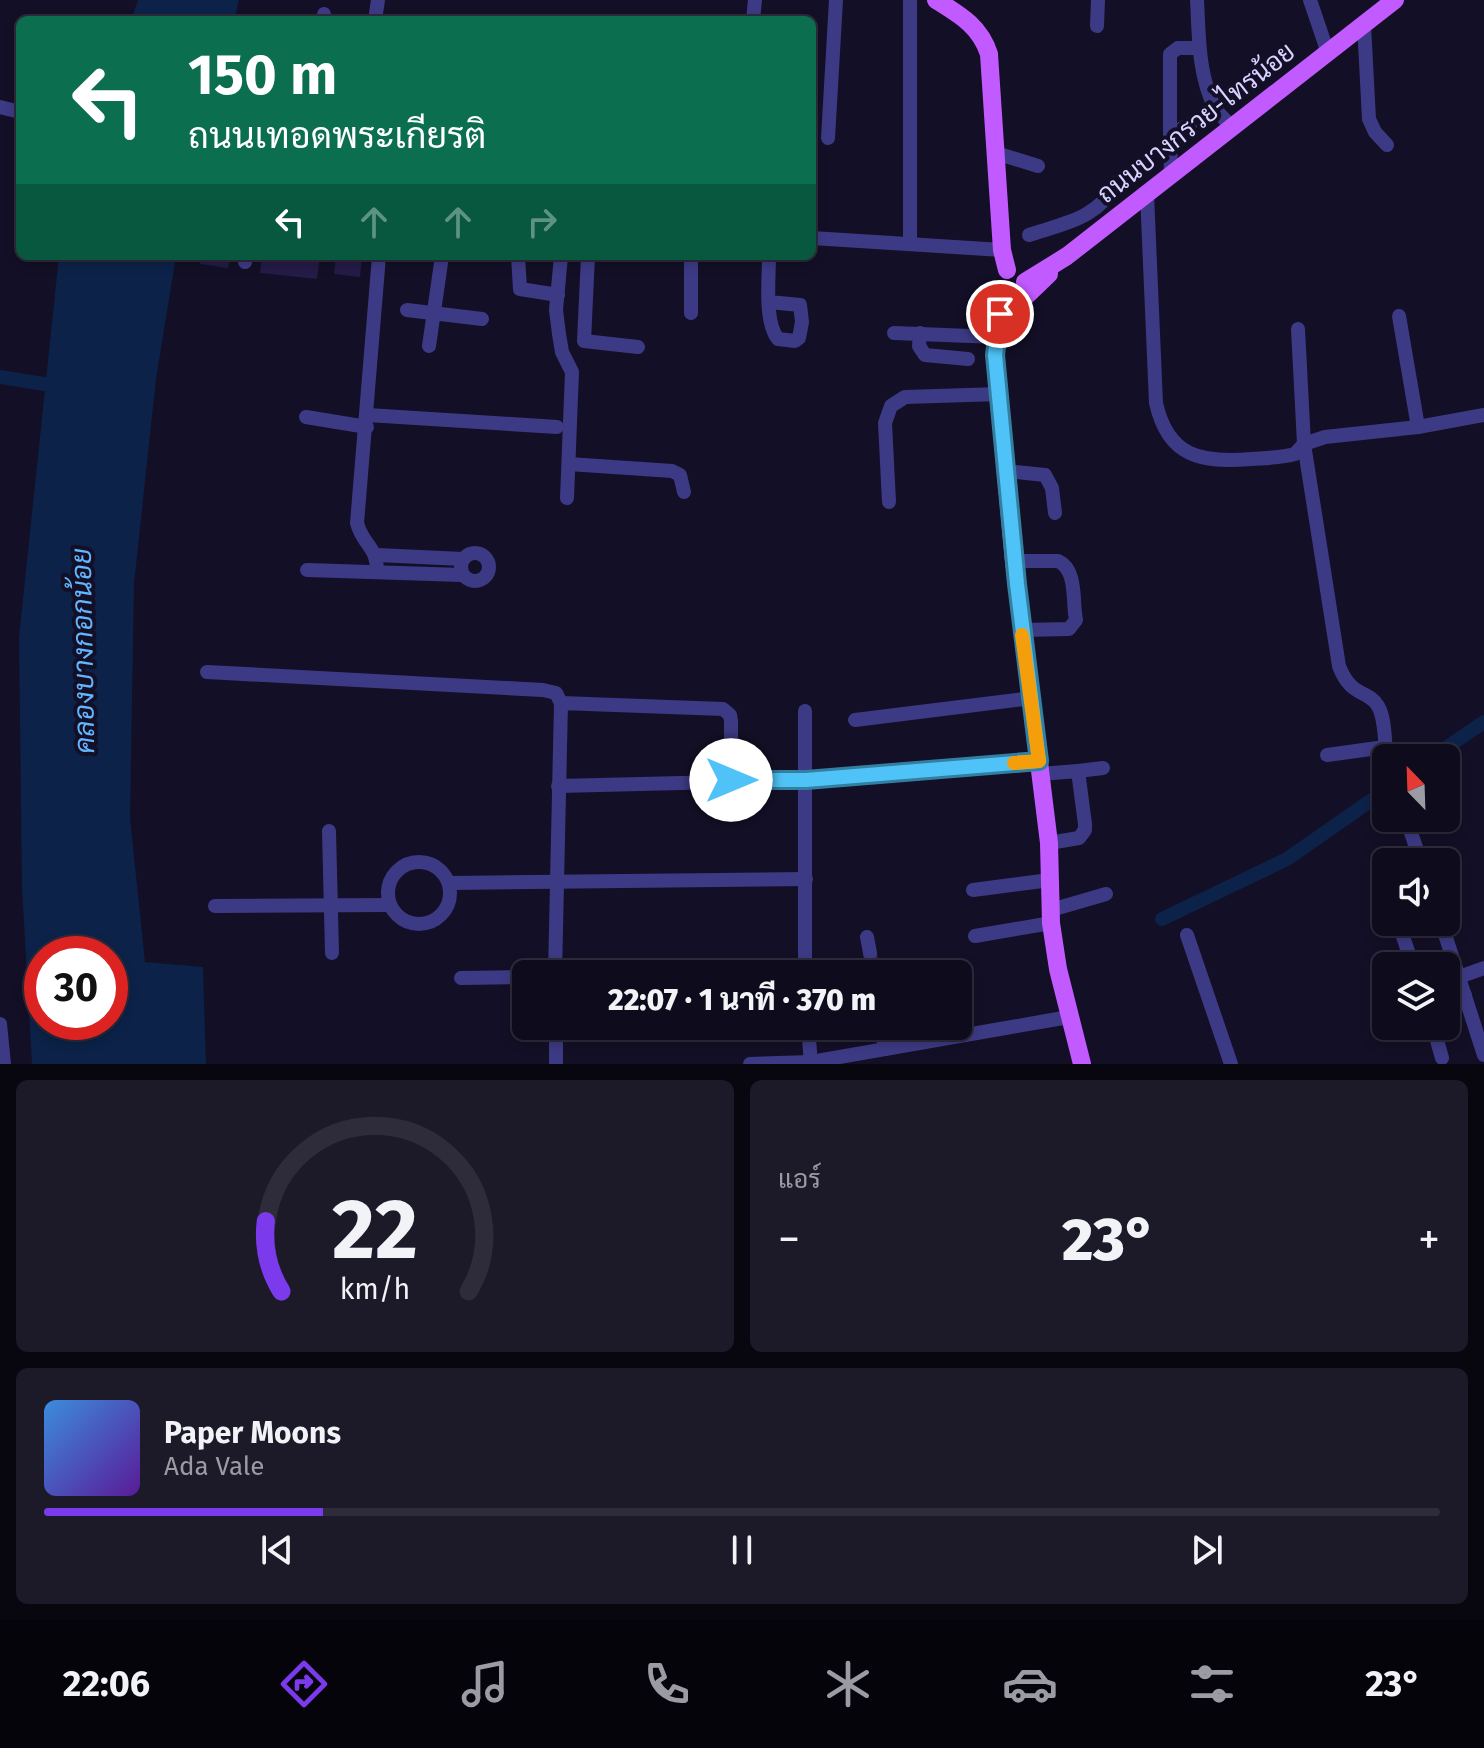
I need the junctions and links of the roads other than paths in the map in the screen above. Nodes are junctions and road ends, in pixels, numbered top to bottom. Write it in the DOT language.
graph roads {
  1 [pos="836,0"];
  2 [pos="910,0"];
  3 [pos="936,0"];
  4 [pos="1098,0"];
  5 [pos="1197,0"];
  6 [pos="1310,0"];
  7 [pos="1395,0"];
  8 [pos="1364,25"];
  9 [pos="1097,26"];
  10 [pos="1199,48"];
  11 [pos="1328,53"];
  12 [pos="1216,109"];
  13 [pos="1232,127"];
  14 [pos="1170,135"];
  15 [pos="828,138"];
  16 [pos="1387,145"];
  17 [pos="996,153"];
  18 [pos="1038,166"];
  19 [pos="1171,175"];
  20 [pos="1117,182"];
  21 [pos="1147,194"];
  22 [pos="1110,210"];
  23 [pos="1029,235"];
  24 [pos="816,238"];
  25 [pos="910,244"];
  26 [pos="1002,250"];
  27 [pos="379,260"];
  28 [pos="441,260"];
  29 [pos="518,260"];
  30 [pos="561,260"];
  31 [pos="588,260"];
  32 [pos="691,260"];
  33 [pos="769,260"];
  34 [pos="1055,265"];
  35 [pos="1007,270"];
  36 [pos="1025,282"];
  37 [pos="1008,294"];
  38 [pos="558,295"];
  39 [pos="769,302"];
  40 [pos="407,310"];
  41 [pos="434,313"];
  42 [pos="691,313"];
  43 [pos="1399,316"];
  44 [pos="482,319"];
  45 [pos="1298,329"];
  46 [pos="997,330"];
  47 [pos="894,333"];
  48 [pos="920,333"];
  49 [pos="429,346"];
  50 [pos="638,347"];
  51 [pos="968,359"];
  52 [pos="1000,394"];
  53 [pos="1484,415"];
  54 [pos="306,417"];
  55 [pos="367,421"];
  56 [pos="557,427"];
  57 [pos="1418,427"];
  58 [pos="1304,444"];
  59 [pos="569,464"];
  60 [pos="1006,471"];
  61 [pos="684,492"];
  62 [pos="567,498"];
  63 [pos="889,502"];
  64 [pos="1055,513"];
  65 [pos="377,555"];
  66 [pos="463,559"];
  67 [pos="1014,561"];
  68 [pos="307,570"];
  69 [pos="377,572"];
  70 [pos="462,575"];
  71 [pos="1022,630"];
  72 [pos="207,672"];
  73 [pos="1032,698"];
  74 [pos="561,703"];
  75 [pos="805,711"];
  76 [pos="855,720"];
  77 [pos="1385,744"];
  78 [pos="1372,753"];
  79 [pos="1327,755"];
  80 [pos="1040,768"];
  81 [pos="1103,768"];
  82 [pos="1078,771"];
  83 [pos="731,780"];
  84 [pos="806,780"];
  85 [pos="558,786"];
  86 [pos="329,831"];
  87 [pos="1049,843"];
  88 [pos="806,879"];
  89 [pos="1050,880"];
  90 [pos="450,883"];
  91 [pos="557,883"];
  92 [pos="973,890"];
  93 [pos="1106,894"];
  94 [pos="330,905"];
  95 [pos="390,905"];
  96 [pos="215,906"];
  97 [pos="1051,917"];
  98 [pos="1187,935"];
  99 [pos="975,936"];
  100 [pos="867,937"];
  101 [pos="332,953"];
  102 [pos="870,953"];
  103 [pos="555,960"];
  104 [pos="805,960"];
  105 [pos="1484,968"];
  106 [pos="512,977"];
  107 [pos="1460,977"];
  108 [pos="461,978"];
  109 [pos="1460,980"];
  110 [pos="1465,995"];
  111 [pos="1460,997"];
  112 [pos="1069,1017"];
  113 [pos="0,1024"];
  114 [pos="1481,1038"];
  115 [pos="556,1040"];
  116 [pos="809,1040"];
  117 [pos="883,1040"];
  118 [pos="1437,1040"];
  119 [pos="925,1042"];
  120 [pos="885,1049"];
  121 [pos="2,1055"];
  122 [pos="1484,1055"];
  123 [pos="1442,1058"];
  124 [pos="811,1063"];
  125 [pos="556,1064"];
  126 [pos="750,1064"];
  127 [pos="1082,1064"];
  128 [pos="1231,1064"];
  1 -- 15 [label="street"];
  2 -- 25 [label="street"];
  3 -- 17 [label="main road"];
  4 -- 9 [label="street"];
  5 -- 10 [label="street"];
  6 -- 11 [label="street"];
  7 -- 8 [label="main road, ถนนบางกรวย-ไทรน้อย"];
  8 -- 11 [label="main road, ถนนบางกรวย-ไทรน้อย"];
  8 -- 16 [label="street"];
  10 -- 12 [label="street"];
  10 -- 14 [label="street"];
  11 -- 13 [label="main road, ถนนบางกรวย-ไทรน้อย"];
  12 -- 13 [label="street"];
  12 -- 14 [label="street"];
  13 -- 19 [label="main road, ถนนบางกรวย-ไทรน้อย"];
  14 -- 19 [label="street"];
  17 -- 18 [label="street"];
  17 -- 26 [label="main road"];
  19 -- 21 [label="main road, ถนนบางกรวย-ไทรน้อย"];
  20 -- 22 [label="street"];
  21 -- 22 [label="main road, ถนนบางกรวย-ไทรน้อย"];
  21 -- 58 [label="street"];
  22 -- 23 [label="street"];
  22 -- 34 [label="main road, ถนนบางกรวย-ไทรน้อย"];
  24 -- 25 [label="street"];
  25 -- 26 [label="street"];
  26 -- 34 [label="main road"];
  26 -- 35 [label="main road"];
  27 -- 55 [label="street"];
  28 -- 41 [label="street"];
  29 -- 38 [label="street"];
  30 -- 38 [label="street"];
  31 -- 50 [label="street"];
  32 -- 42 [label="street"];
  33 -- 39 [label="street"];
  34 -- 36 [label="main road, ถนนบางกรวย-ไทรน้อย"];
  34 -- 46 [label="main road"];
  35 -- 36 [label="main road"];
  35 -- 37 [label="main road"];
  36 -- 37 [label="main road"];
  37 -- 46 [label="main road"];
  38 -- 59 [label="street"];
  40 -- 41 [label="street"];
  41 -- 44 [label="street"];
  41 -- 49 [label="street"];
  43 -- 57 [label="street"];
  45 -- 58 [label="street"];
  46 -- 48 [label="street"];
  46 -- 52 [label="main road"];
  47 -- 48 [label="street"];
  48 -- 51 [label="street"];
  52 -- 60 [label="main road"];
  52 -- 63 [label="street"];
  53 -- 57 [label="street"];
  54 -- 55 [label="street"];
  55 -- 56 [label="street"];
  55 -- 65 [label="street"];
  57 -- 58 [label="street"];
  58 -- 77 [label="street"];
  59 -- 61 [label="street"];
  59 -- 62 [label="street"];
  60 -- 64 [label="street"];
  60 -- 67 [label="main road"];
  65 -- 66 [label="street"];
  65 -- 69 [label="street"];
  66 -- 70 [label="street"];
  66 -- 70 [label="street"];
  67 -- 71 [label="main road"];
  67 -- 71 [label="street"];
  68 -- 69 [label="street"];
  69 -- 70 [label="street"];
  71 -- 73 [label="main road"];
  72 -- 74 [label="street"];
  73 -- 76 [label="street"];
  73 -- 80 [label="main road"];
  74 -- 83 [label="street"];
  74 -- 85 [label="street"];
  75 -- 84 [label="street"];
  78 -- 79 [label="street"];
  80 -- 82 [label="street"];
  80 -- 84 [label="street"];
  80 -- 87 [label="main road"];
  81 -- 82 [label="street"];
  82 -- 87 [label="street"];
  83 -- 84 [label="street"];
  83 -- 85 [label="street"];
  84 -- 88 [label="street"];
  85 -- 91 [label="street"];
  86 -- 94 [label="street"];
  87 -- 89 [label="main road"];
  88 -- 91 [label="street"];
  88 -- 104 [label="street"];
  89 -- 92 [label="street"];
  89 -- 97 [label="main road"];
  90 -- 91 [label="street"];
  90 -- 95 [label="street"];
  90 -- 95 [label="street"];
  91 -- 103 [label="street"];
  93 -- 97 [label="street"];
  94 -- 95 [label="street"];
  94 -- 96 [label="street"];
  94 -- 101 [label="street"];
  97 -- 99 [label="street"];
  97 -- 112 [label="main road"];
  98 -- 128 [label="street"];
  100 -- 102 [label="street"];
  105 -- 107 [label="street"];
  106 -- 108 [label="street"];
  109 -- 110 [label="street"];
  110 -- 111 [label="street"];
  110 -- 114 [label="street"];
  112 -- 119 [label="street"];
  112 -- 127 [label="main road"];
  113 -- 121 [label="street"];
  114 -- 122 [label="street"];
  115 -- 125 [label="street"];
  116 -- 124 [label="street"];
  117 -- 120 [label="street"];
  118 -- 123 [label="street"];
  119 -- 120 [label="street"];
  120 -- 124 [label="street"];
  124 -- 126 [label="street"];
}
